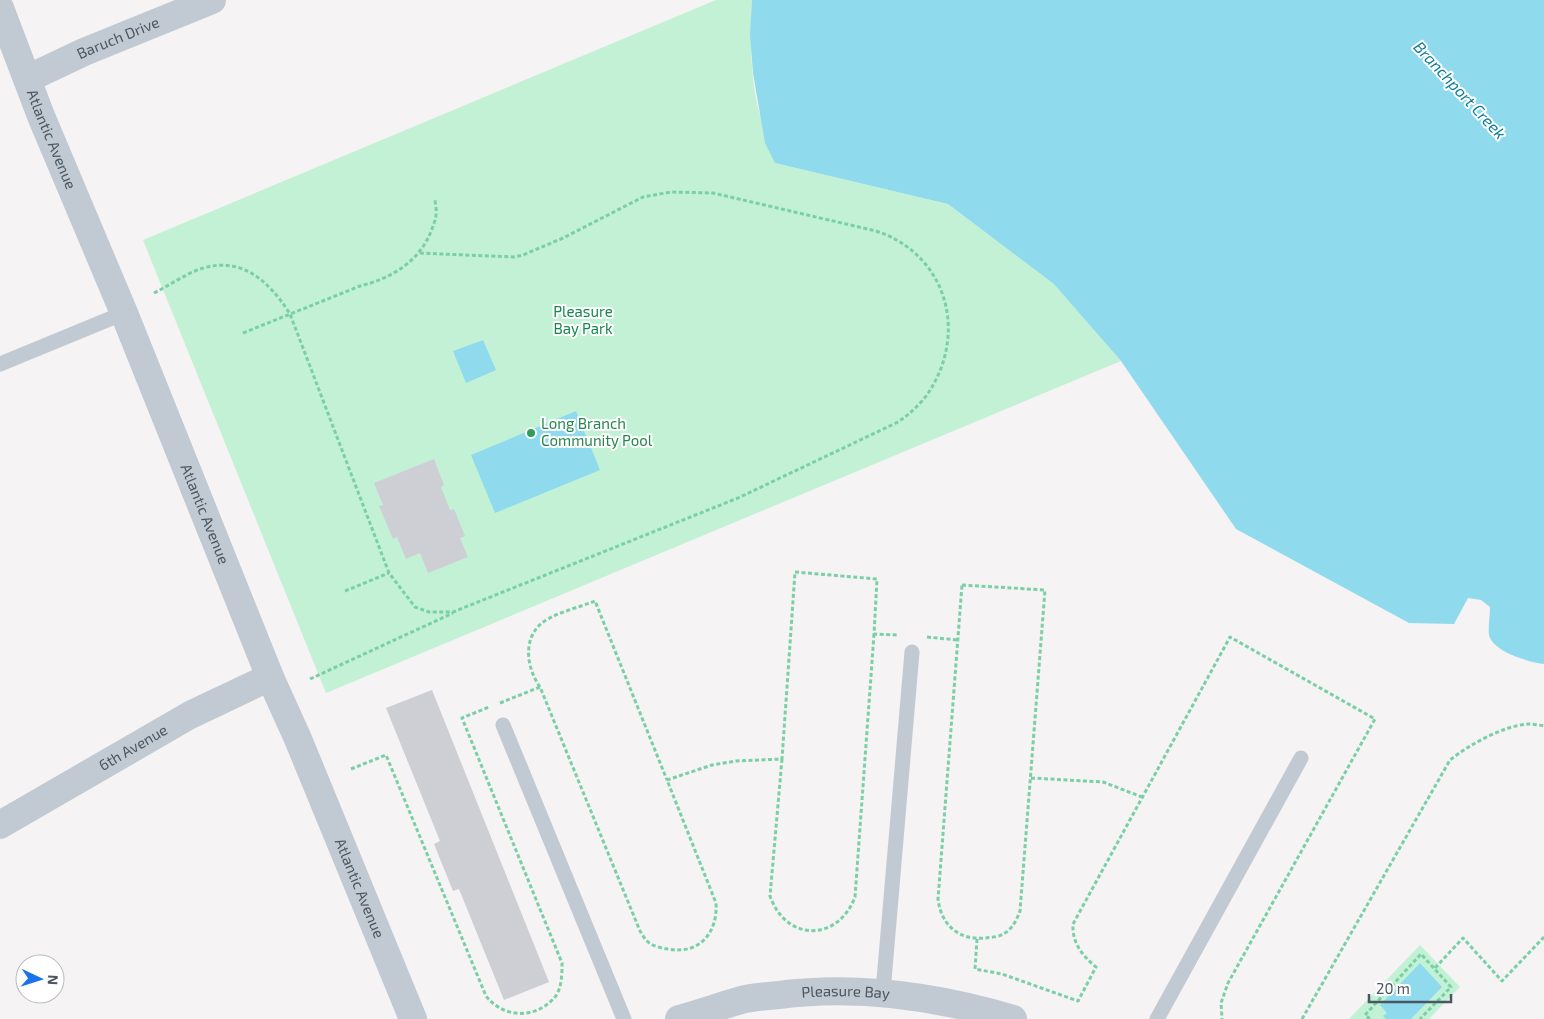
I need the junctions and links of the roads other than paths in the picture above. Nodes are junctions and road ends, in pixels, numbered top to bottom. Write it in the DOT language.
graph roads {
  1 [pos="212,0"];
  2 [pos="0,8"];
  3 [pos="27,79"];
  4 [pos="124,313"];
  5 [pos="0,364"];
  6 [pos="912,652"];
  7 [pos="270,677"];
  8 [pos="503,725"];
  9 [pos="1301,758"];
  10 [pos="0,825"];
  11 [pos="883,992"];
  12 [pos="413,1019"];
  13 [pos="624,1019"];
  14 [pos="679,1019"];
  15 [pos="1012,1019"];
  16 [pos="1157,1019"];
  1 -- 3 [label="street, Baruch Drive"];
  2 -- 3 [label="street, Atlantic Avenue"];
  3 -- 4 [label="street, Atlantic Avenue"];
  4 -- 5 [label="lane"];
  4 -- 7 [label="street, Atlantic Avenue"];
  6 -- 11 [label="lane"];
  7 -- 10 [label="street, 6th Avenue"];
  7 -- 12 [label="street, Atlantic Avenue"];
  8 -- 13 [label="lane"];
  9 -- 16 [label="lane"];
  11 -- 14 [label="street, Pleasure Bay"];
  11 -- 15 [label="street, Pleasure Bay"];
}
